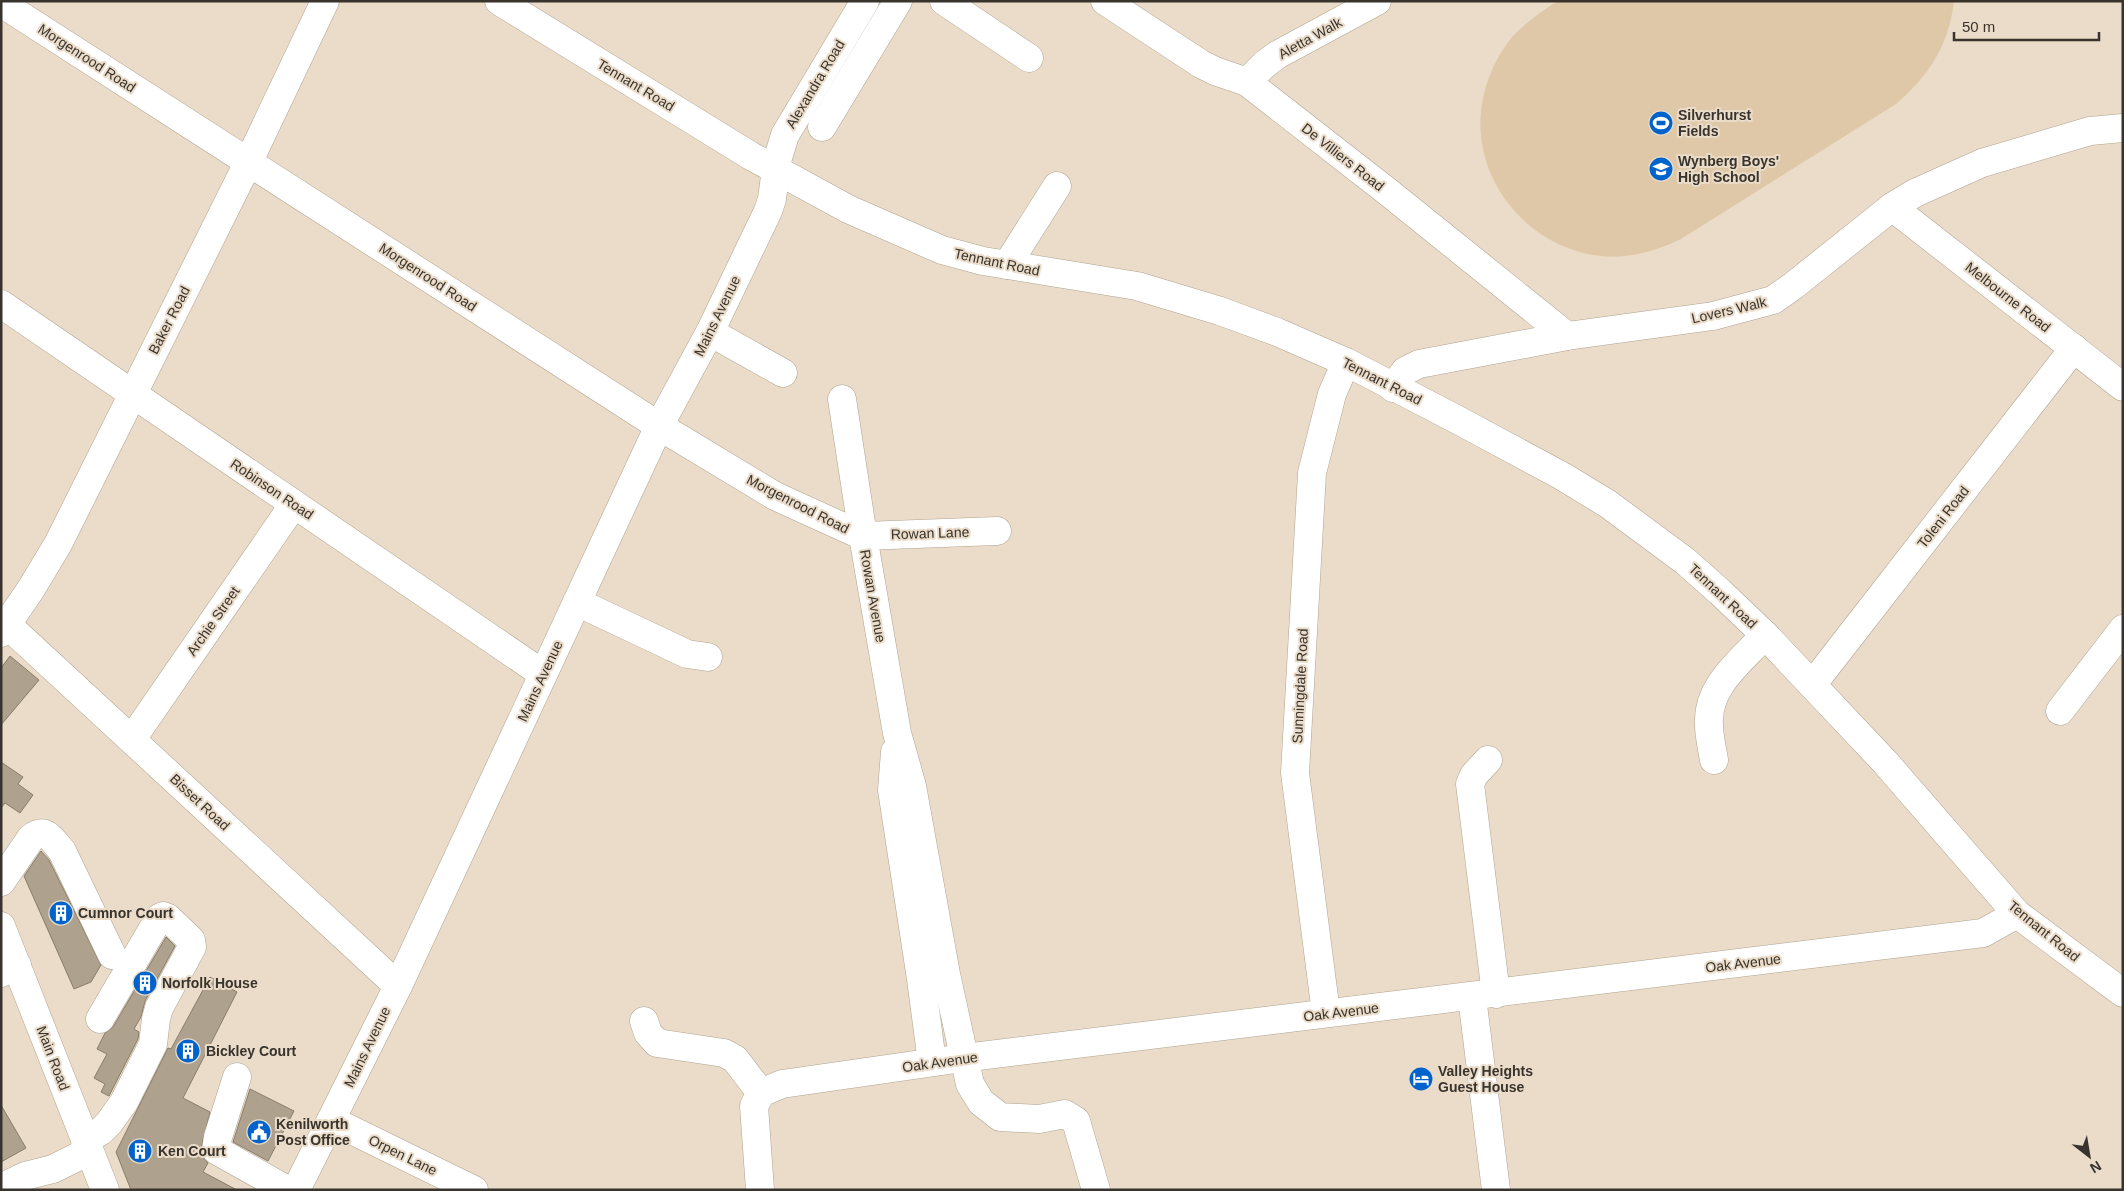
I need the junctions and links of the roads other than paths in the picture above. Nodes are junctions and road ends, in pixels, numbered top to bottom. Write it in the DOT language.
graph roads {
  1 [pos="325,1"];
  2 [pos="499,1"];
  3 [pos="865,1"];
  4 [pos="898,1"];
  5 [pos="944,1"];
  6 [pos="1105,1"];
  7 [pos="1377,1"];
  8 [pos="1,3"];
  9 [pos="830,58"];
  10 [pos="1029,58"];
  11 [pos="855,72"];
  12 [pos="1247,82"];
  13 [pos="822,127"];
  14 [pos="2123,128"];
  15 [pos="249,161"];
  16 [pos="775,170"];
  17 [pos="1057,186"];
  18 [pos="1892,207"];
  19 [pos="1006,265"];
  20 [pos="1,304"];
  21 [pos="710,332"];
  22 [pos="1567,336"];
  23 [pos="2074,348"];
  24 [pos="1346,362"];
  25 [pos="783,373"];
  26 [pos="2123,387"];
  27 [pos="1393,388"];
  28 [pos="132,394"];
  29 [pos="842,399"];
  30 [pos="659,426"];
  31 [pos="294,504"];
  32 [pos="997,531"];
  33 [pos="863,536"];
  34 [pos="577,602"];
  35 [pos="3,625"];
  36 [pos="2123,629"];
  37 [pos="1764,635"];
  38 [pos="708,657"];
  39 [pos="543,674"];
  40 [pos="1812,684"];
  41 [pos="2060,711"];
  42 [pos="897,733"];
  43 [pos="132,739"];
  44 [pos="1488,760"];
  45 [pos="1714,760"];
  46 [pos="1,882"];
  47 [pos="2017,914"];
  48 [pos="1,926"];
  49 [pos="112,955"];
  50 [pos="9,969"];
  51 [pos="2120,985"];
  52 [pos="398,986"];
  53 [pos="1484,996"];
  54 [pos="1326,1013"];
  55 [pos="100,1019"];
  56 [pos="644,1022"];
  57 [pos="964,1058"];
  58 [pos="932,1062"];
  59 [pos="238,1077"];
  60 [pos="762,1093"];
  61 [pos="331,1120"];
  62 [pos="87,1145"];
  63 [pos="1,1188"];
  64 [pos="105,1190"];
  65 [pos="287,1190"];
  66 [pos="296,1190"];
  67 [pos="474,1190"];
  68 [pos="760,1190"];
  69 [pos="1096,1190"];
  70 [pos="1496,1190"];
  1 -- 15 [label="street, Baker Road"];
  2 -- 16 [label="street, Tennant Road"];
  3 -- 9 [label="street, Alexandra Road"];
  4 -- 11 [label="street"];
  5 -- 10 [label="street"];
  6 -- 12 [label="street, De Villiers Road"];
  7 -- 12 [label="street, Aletta Walk"];
  8 -- 15 [label="street, Morgenrood Road"];
  9 -- 11 [label="street"];
  9 -- 16 [label="street, Alexandra Road"];
  11 -- 13 [label="street"];
  12 -- 22 [label="street, De Villiers Road"];
  14 -- 18 [label="street, Lovers Walk"];
  15 -- 28 [label="street, Baker Road"];
  15 -- 30 [label="street, Morgenrood Road"];
  16 -- 19 [label="street, Tennant Road"];
  16 -- 21 [label="street, Mains Avenue"];
  17 -- 19 [label="street"];
  18 -- 22 [label="street, Lovers Walk"];
  18 -- 23 [label="street, Melbourne Road"];
  19 -- 24 [label="street, Tennant Road"];
  20 -- 28 [label="street, Robinson Road"];
  21 -- 25 [label="street"];
  21 -- 30 [label="street, Mains Avenue"];
  22 -- 27 [label="street, Lovers Walk"];
  23 -- 26 [label="street, Melbourne Road"];
  23 -- 40 [label="street, Toleni Road"];
  24 -- 27 [label="street, Tennant Road"];
  24 -- 54 [label="street, Sunningdale Road"];
  27 -- 37 [label="street, Tennant Road"];
  28 -- 31 [label="street, Robinson Road"];
  28 -- 35 [label="street, Baker Road"];
  29 -- 33 [label="street, Rowan Avenue"];
  30 -- 33 [label="street, Morgenrood Road"];
  30 -- 34 [label="street, Mains Avenue"];
  31 -- 39 [label="street, Robinson Road"];
  31 -- 43 [label="street, Archie Street"];
  32 -- 33 [label="street, Rowan Lane"];
  33 -- 42 [label="street, Rowan Avenue"];
  34 -- 38 [label="street"];
  34 -- 39 [label="street, Mains Avenue"];
  35 -- 43 [label="street, Bisset Road"];
  36 -- 41 [label="street"];
  37 -- 40 [label="street, Tennant Road"];
  37 -- 45 [label="street"];
  39 -- 52 [label="street, Mains Avenue"];
  40 -- 47 [label="street, Tennant Road"];
  42 -- 57 [label="street, Rowan Avenue"];
  42 -- 58 [label="street, Rowan Avenue"];
  43 -- 52 [label="street, Bisset Road"];
  44 -- 53 [label="street"];
  46 -- 49 [label="street"];
  47 -- 51 [label="street, Tennant Road"];
  47 -- 53 [label="street, Oak Avenue"];
  48 -- 50 [label="street, Main Road"];
  50 -- 62 [label="street, Main Road"];
  52 -- 61 [label="street, Mains Avenue"];
  53 -- 54 [label="street, Oak Avenue"];
  53 -- 70 [label="street"];
  54 -- 57 [label="street, Oak Avenue"];
  55 -- 62 [label="street"];
  56 -- 60 [label="street"];
  57 -- 58 [label="street, Oak Avenue"];
  57 -- 69 [label="street, Rowan Avenue"];
  58 -- 60 [label="street, Oak Avenue"];
  59 -- 65 [label="street"];
  60 -- 68 [label="street"];
  61 -- 66 [label="street, Mains Avenue"];
  61 -- 67 [label="street, Orpen Lane"];
  62 -- 63 [label="street"];
  62 -- 64 [label="street, Main Road"];
}
